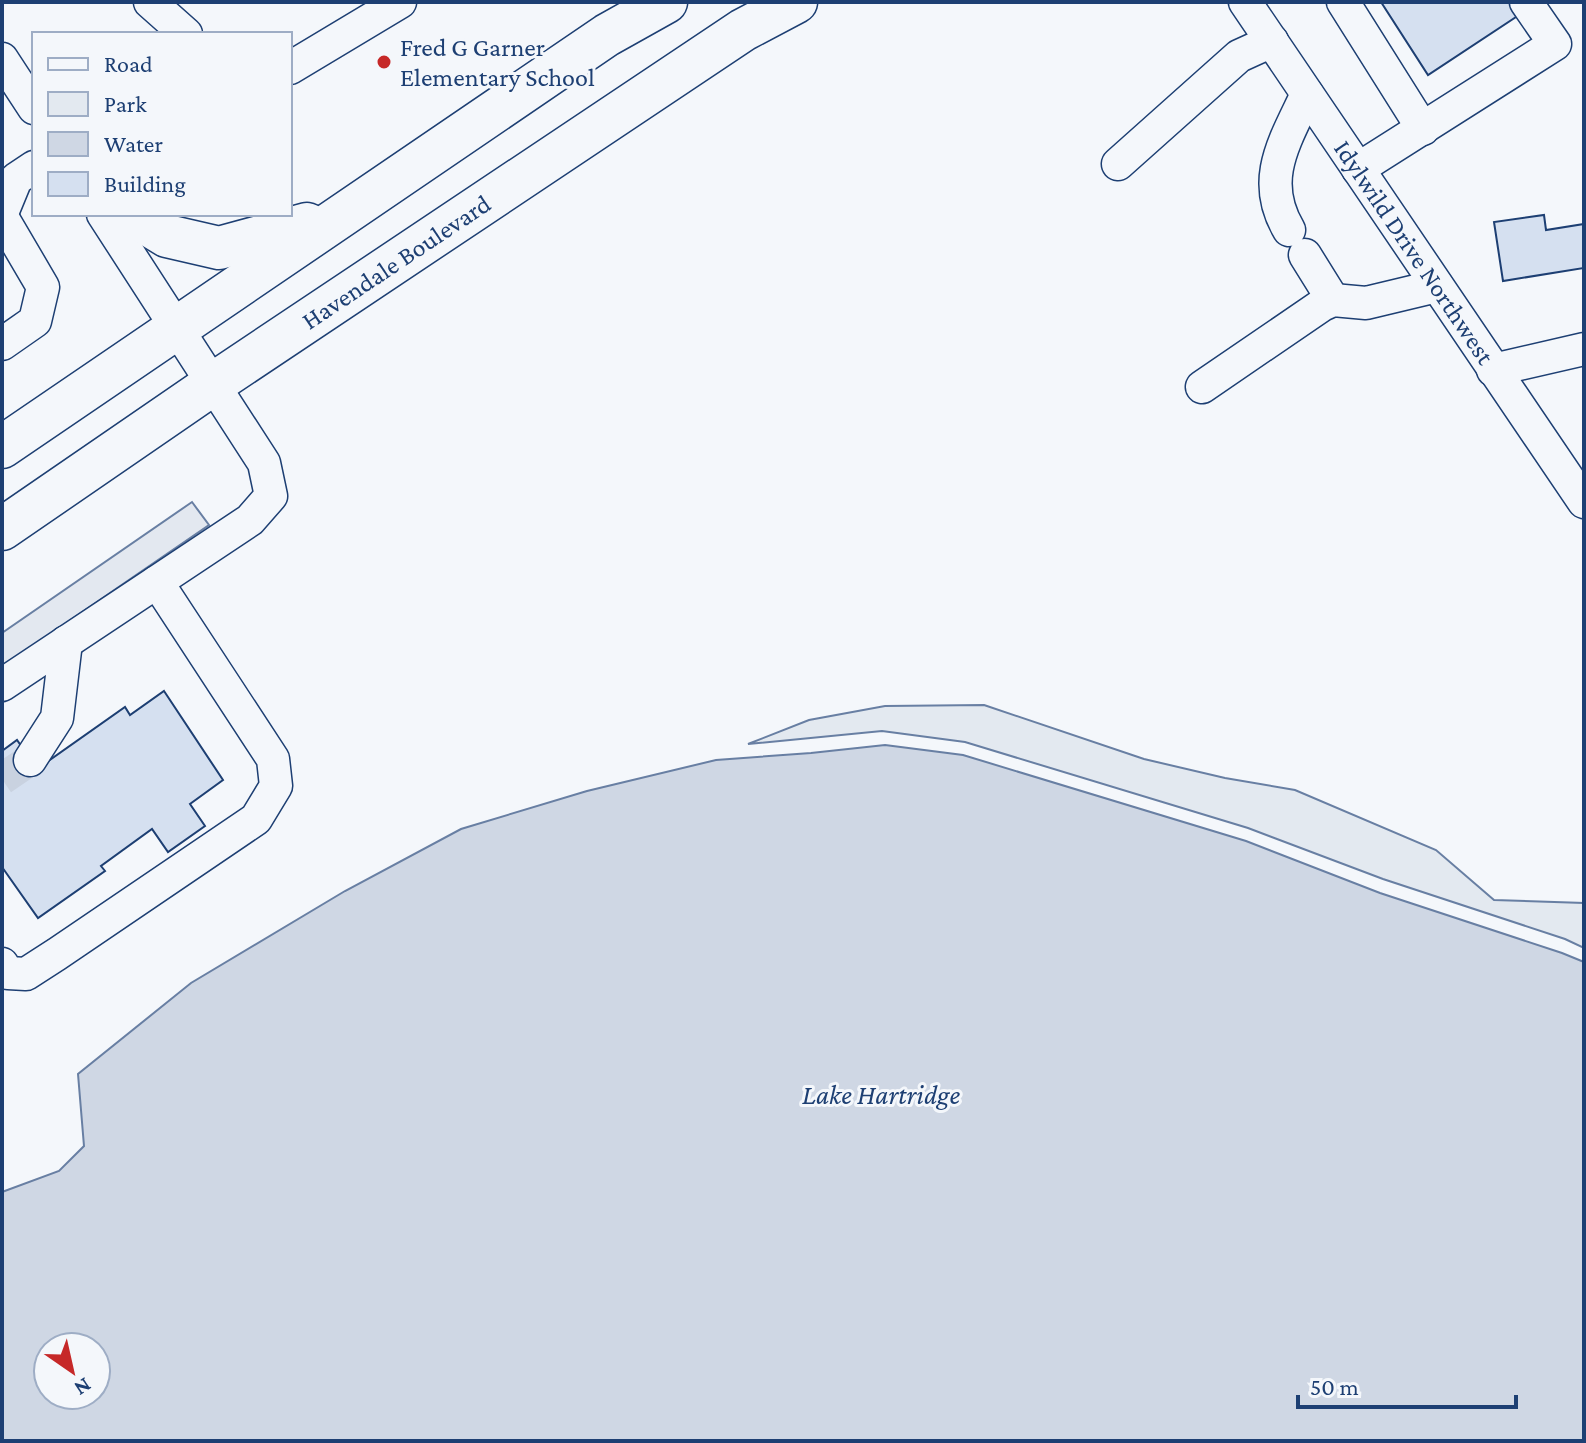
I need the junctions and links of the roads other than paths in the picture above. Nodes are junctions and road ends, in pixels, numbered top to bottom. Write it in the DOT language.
graph roads {
  1 [pos="150,2"];
  2 [pos="400,2"];
  3 [pos="666,2"];
  4 [pos="796,2"];
  5 [pos="1245,2"];
  6 [pos="1343,2"];
  7 [pos="1526,2"];
  8 [pos="184,32"];
  9 [pos="1272,41"];
  10 [pos="2,59"];
  11 [pos="292,67"];
  12 [pos="1307,94"];
  13 [pos="32,105"];
  14 [pos="1423,129"];
  15 [pos="1118,164"];
  16 [pos="32,168"];
  17 [pos="1358,169"];
  18 [pos="350,210"];
  19 [pos="2,215"];
  20 [pos="104,216"];
  21 [pos="134,216"];
  22 [pos="1437,286"];
  23 [pos="1333,300"];
  24 [pos="177,328"];
  25 [pos="2,344"];
  26 [pos="1584,349"];
  27 [pos="1493,370"];
  28 [pos="213,384"];
  29 [pos="1202,387"];
  30 [pos="2,447"];
  31 [pos="1584,502"];
  32 [pos="2,529"];
  33 [pos="157,582"];
  34 [pos="66,642"];
  35 [pos="2,685"];
  36 [pos="30,760"];
  37 [pos="2,964"];
  1 -- 8 [label="street"];
  2 -- 11 [label="street"];
  3 -- 18 [label="main road"];
  4 -- 28 [label="main road, Havendale Boulevard"];
  5 -- 9 [label="street, Idylwild Drive Northwest"];
  6 -- 14 [label="street"];
  7 -- 14 [label="street"];
  9 -- 12 [label="street, Idylwild Drive Northwest"];
  9 -- 15 [label="street"];
  10 -- 13 [label="street"];
  12 -- 17 [label="street, Idylwild Drive Northwest"];
  12 -- 23 [label="street"];
  14 -- 17 [label="street"];
  16 -- 19 [label="street"];
  17 -- 22 [label="street, Idylwild Drive Northwest"];
  18 -- 21 [label="main road"];
  18 -- 24 [label="main road"];
  19 -- 25 [label="street"];
  20 -- 24 [label="street"];
  22 -- 23 [label="street"];
  22 -- 27 [label="street, Idylwild Drive Northwest"];
  23 -- 29 [label="street"];
  24 -- 28 [label="street"];
  24 -- 30 [label="main road"];
  26 -- 27 [label="street"];
  27 -- 31 [label="street, Idylwild Drive Northwest"];
  28 -- 32 [label="main road, Havendale Boulevard"];
  28 -- 33 [label="street"];
  33 -- 34 [label="street"];
  33 -- 37 [label="street"];
  34 -- 35 [label="street"];
  34 -- 36 [label="street"];
}
